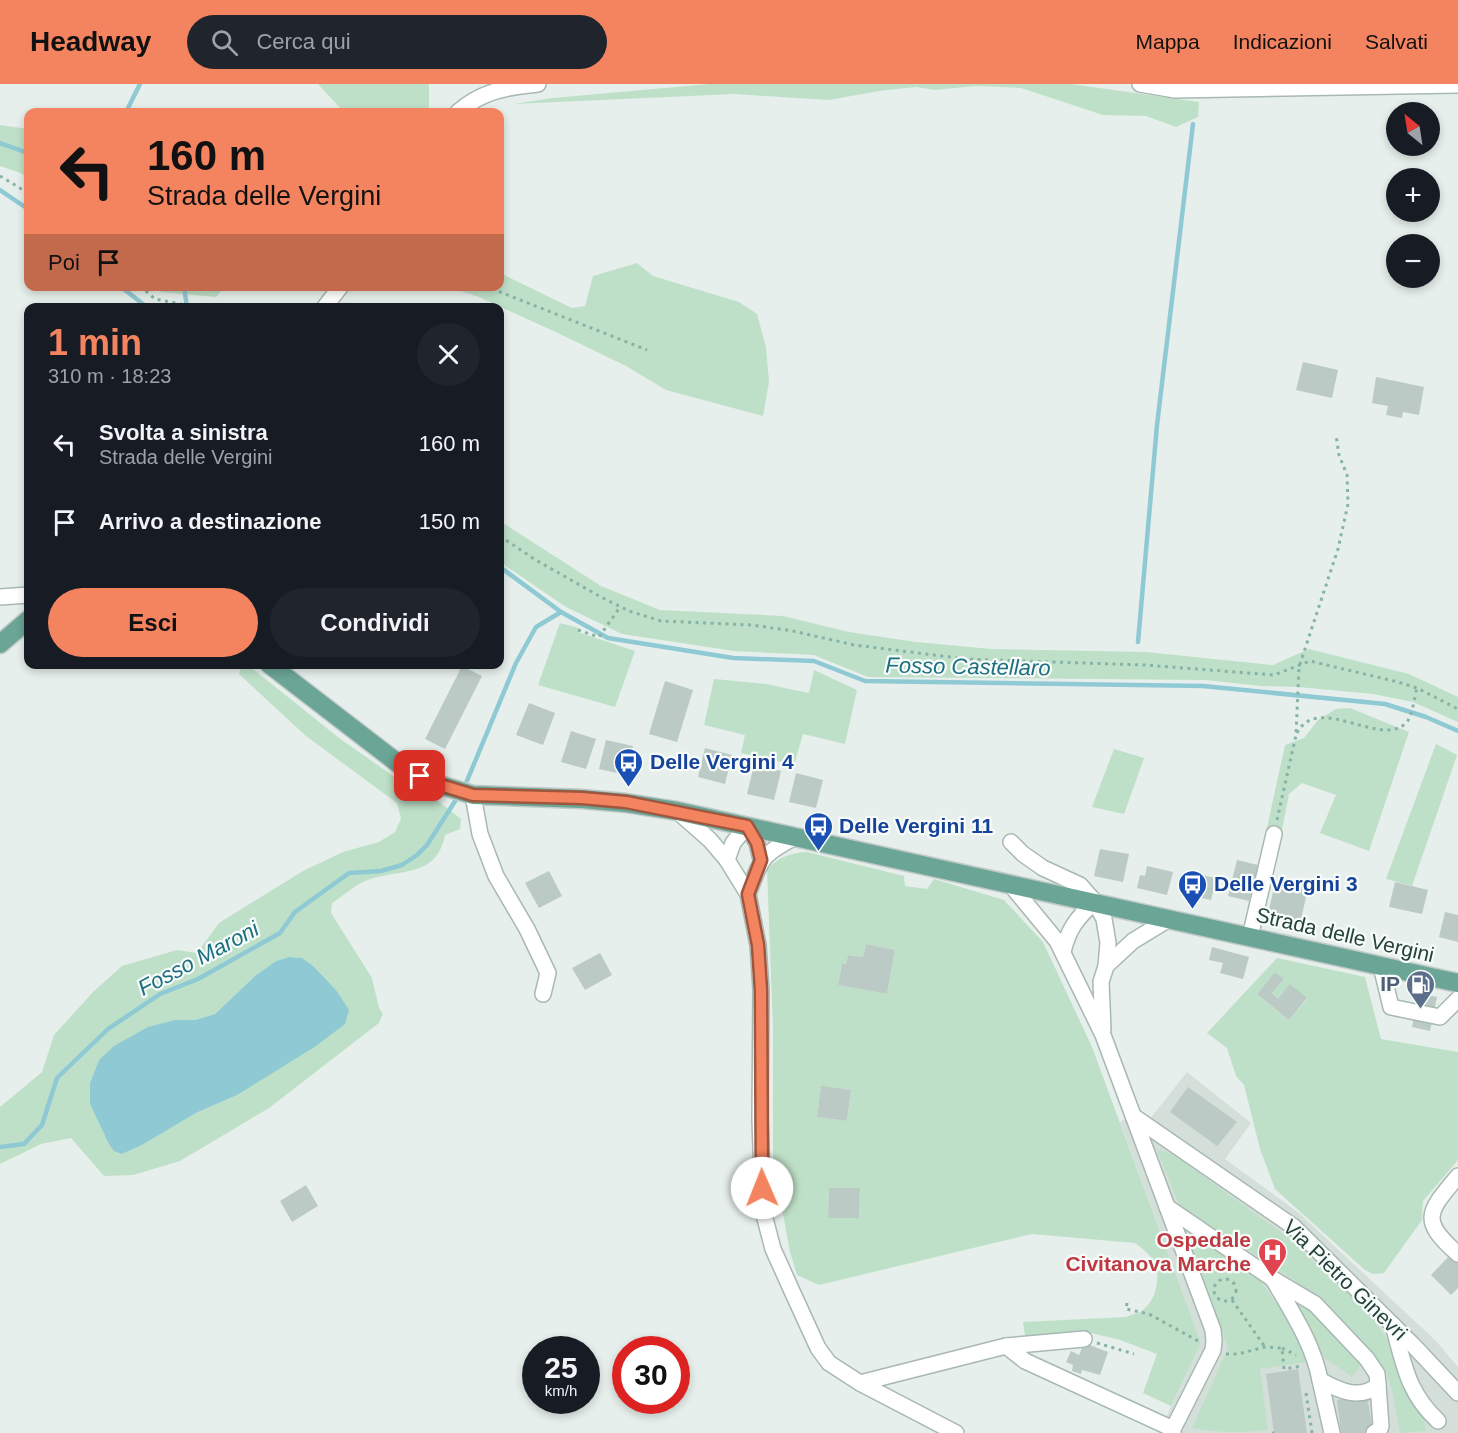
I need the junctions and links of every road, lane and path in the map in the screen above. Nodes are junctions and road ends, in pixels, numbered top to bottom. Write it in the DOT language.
graph roads {
  1 [pos="538,84"];
  2 [pos="1140,84"];
  3 [pos="1458,85"];
  4 [pos="463,108"];
  5 [pos="0,176"];
  6 [pos="24,191"];
  7 [pos="146,291"];
  8 [pos="337,291"];
  9 [pos="498,291"];
  10 [pos="178,303"];
  11 [pos="328,303"];
  12 [pos="647,350"];
  13 [pos="1336,435"];
  14 [pos="504,539"];
  15 [pos="24,595"];
  16 [pos="0,597"];
  17 [pos="620,607"];
  18 [pos="24,623"];
  19 [pos="578,630"];
  20 [pos="0,644"];
  21 [pos="1299,667"];
  22 [pos="275,669"];
  23 [pos="1417,688"];
  24 [pos="1458,709"];
  25 [pos="1296,735"];
  26 [pos="473,795"];
  27 [pos="677,811"];
  28 [pos="747,826"];
  29 [pos="1274,834"];
  30 [pos="796,836"];
  31 [pos="1011,842"];
  32 [pos="727,860"];
  33 [pos="761,860"];
  34 [pos="1010,884"];
  35 [pos="748,894"];
  36 [pos="1095,902"];
  37 [pos="1169,919"];
  38 [pos="1251,937"];
  39 [pos="1063,952"];
  40 [pos="1106,966"];
  41 [pos="1381,966"];
  42 [pos="1458,983"];
  43 [pos="543,994"];
  44 [pos="1458,999"];
  45 [pos="1103,1035"];
  46 [pos="1133,1116"];
  47 [pos="1458,1176"];
  48 [pos="1167,1207"];
  49 [pos="1458,1254"];
  50 [pos="1273,1279"];
  51 [pos="1232,1300"];
  52 [pos="1127,1303"];
  53 [pos="1393,1325"];
  54 [pos="1084,1339"];
  55 [pos="1201,1343"];
  56 [pos="1006,1346"];
  57 [pos="1265,1347"];
  58 [pos="1220,1353"];
  59 [pos="1134,1354"];
  60 [pos="1302,1366"];
  61 [pos="1320,1380"];
  62 [pos="860,1383"];
  63 [pos="1378,1385"];
  64 [pos="1306,1389"];
  65 [pos="1458,1393"];
  66 [pos="1438,1421"];
  67 [pos="1173,1431"];
  68 [pos="956,1433"];
  69 [pos="1312,1433"];
  70 [pos="1332,1433"];
  71 [pos="1374,1433"];
  1 -- 4 [label="street"];
  2 -- 3 [label="street"];
  5 -- 6 [label="path"];
  7 -- 10 [label="path"];
  8 -- 11 [label="street"];
  9 -- 12 [label="path"];
  13 -- 21 [label="path"];
  14 -- 17 [label="path"];
  15 -- 16 [label="street"];
  17 -- 19 [label="path"];
  17 -- 21 [label="path"];
  18 -- 20 [label="main road"];
  21 -- 23 [label="path"];
  21 -- 25 [label="path"];
  22 -- 26 [label="main road, Strada delle Vergini"];
  23 -- 24 [label="path"];
  23 -- 25 [label="path"];
  25 -- 29 [label="path"];
  26 -- 27 [label="main road, Strada delle Vergini"];
  26 -- 43 [label="street"];
  27 -- 28 [label="main road, Strada delle Vergini"];
  27 -- 32 [label="street"];
  28 -- 30 [label="main road, Strada delle Vergini"];
  28 -- 32 [label="street"];
  28 -- 33 [label="street"];
  29 -- 38 [label="street"];
  30 -- 33 [label="street"];
  30 -- 34 [label="main road, Strada delle Vergini"];
  31 -- 36 [label="street"];
  32 -- 35 [label="street"];
  33 -- 35 [label="street"];
  34 -- 36 [label="main road, Strada delle Vergini"];
  34 -- 39 [label="street"];
  35 -- 62 [label="street"];
  36 -- 37 [label="main road, Strada delle Vergini"];
  36 -- 39 [label="street"];
  36 -- 40 [label="street"];
  37 -- 38 [label="main road, Strada delle Vergini"];
  37 -- 40 [label="street"];
  38 -- 41 [label="main road, Strada delle Vergini"];
  39 -- 45 [label="street"];
  40 -- 45 [label="street"];
  41 -- 42 [label="main road, Strada delle Vergini"];
  41 -- 44 [label="street"];
  45 -- 46 [label="street"];
  46 -- 48 [label="street"];
  46 -- 53 [label="street, Via Pietro Ginevri"];
  47 -- 49 [label="street"];
  48 -- 50 [label="street, Via Pietro Ginevri"];
  48 -- 67 [label="street"];
  50 -- 61 [label="street, Via Pietro Ginevri"];
  50 -- 63 [label="street, Via Pietro Ginevri"];
  51 -- 51 [label="path"];
  51 -- 57 [label="path"];
  52 -- 55 [label="path"];
  53 -- 65 [label="street, Via Pietro Ginevri"];
  53 -- 66 [label="street"];
  54 -- 56 [label="street"];
  54 -- 59 [label="path"];
  56 -- 62 [label="street"];
  56 -- 67 [label="street"];
  57 -- 58 [label="path"];
  57 -- 60 [label="path"];
  61 -- 63 [label="street"];
  61 -- 70 [label="street, Via Pietro Ginevri"];
  62 -- 68 [label="street"];
  63 -- 71 [label="street, Via Pietro Ginevri"];
  64 -- 69 [label="path"];
}
